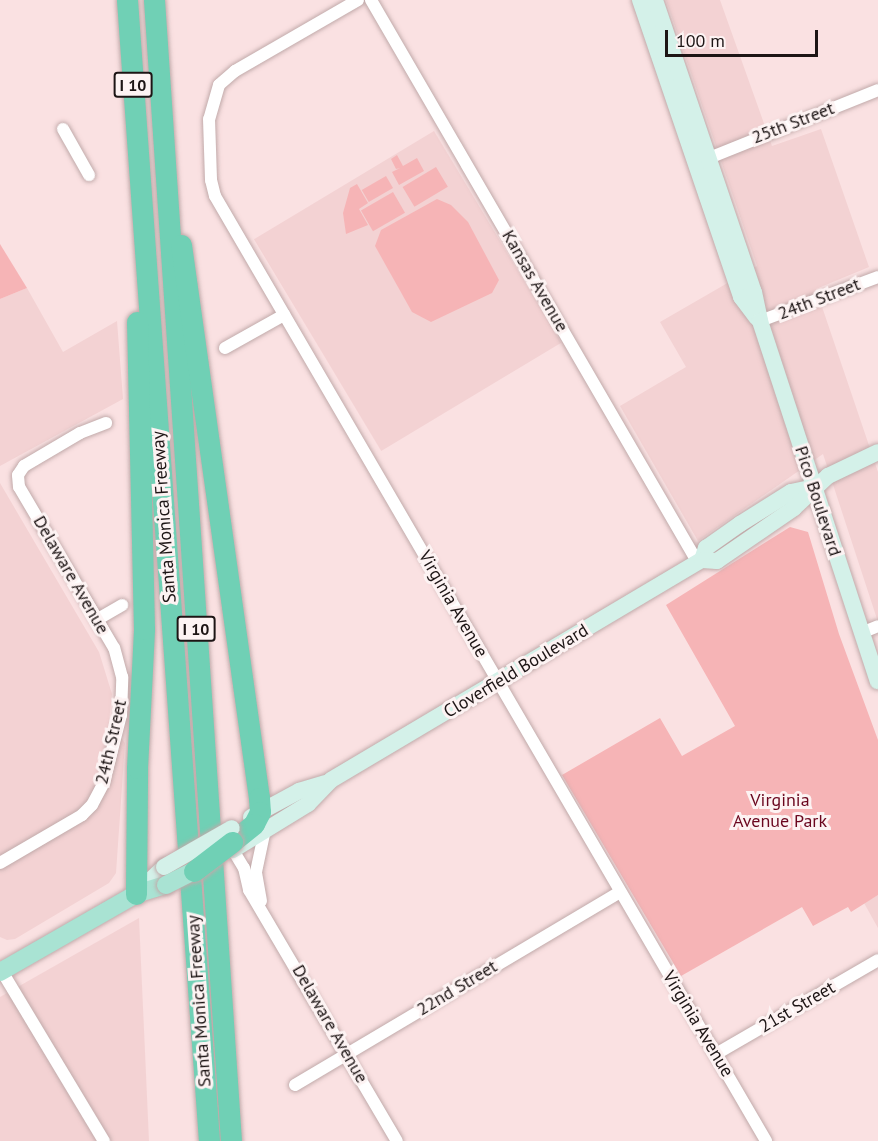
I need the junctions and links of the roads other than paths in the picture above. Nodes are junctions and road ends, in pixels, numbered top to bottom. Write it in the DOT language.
graph roads {
  1 [pos="127,0"];
  2 [pos="154,0"];
  3 [pos="358,0"];
  4 [pos="371,0"];
  5 [pos="640,0"];
  6 [pos="655,0"];
  7 [pos="678,87"];
  8 [pos="878,90"];
  9 [pos="161,117"];
  10 [pos="63,129"];
  11 [pos="704,164"];
  12 [pos="139,171"];
  13 [pos="88,176"];
  14 [pos="878,277"];
  15 [pos="284,315"];
  16 [pos="760,321"];
  17 [pos="225,348"];
  18 [pos="106,423"];
  19 [pos="878,452"];
  20 [pos="814,487"];
  21 [pos="700,561"];
  22 [pos="122,605"];
  23 [pos="98,619"];
  24 [pos="878,626"];
  25 [pos="861,633"];
  26 [pos="122,677"];
  27 [pos="498,681"];
  28 [pos="878,681"];
  29 [pos="329,781"];
  30 [pos="260,812"];
  31 [pos="264,833"];
  32 [pos="232,840"];
  33 [pos="0,863"];
  34 [pos="194,871"];
  35 [pos="165,876"];
  36 [pos="619,893"];
  37 [pos="136,894"];
  38 [pos="262,908"];
  39 [pos="878,960"];
  40 [pos="0,971"];
  41 [pos="347,1054"];
  42 [pos="716,1054"];
  43 [pos="295,1085"];
  44 [pos="104,1141"];
  45 [pos="208,1141"];
  46 [pos="231,1141"];
  47 [pos="397,1141"];
  48 [pos="766,1141"];
  1 -- 12 [label="highway, Santa Monica Freeway / I 10"];
  2 -- 9 [label="highway, Santa Monica Freeway / I 10"];
  3 -- 15 [label="street, Virginia Avenue"];
  4 -- 21 [label="street, Kansas Avenue"];
  5 -- 7 [label="main road, Pico Boulevard"];
  6 -- 7 [label="main road, Pico Boulevard"];
  7 -- 11 [label="main road, Pico Boulevard"];
  8 -- 11 [label="street, 25th Street"];
  9 -- 30 [label="highway"];
  9 -- 46 [label="highway, Santa Monica Freeway / I 10"];
  10 -- 13 [label="street"];
  11 -- 16 [label="main road, Pico Boulevard"];
  12 -- 37 [label="highway"];
  12 -- 45 [label="highway, Santa Monica Freeway / I 10"];
  14 -- 16 [label="street, 24th Street"];
  15 -- 17 [label="street"];
  15 -- 27 [label="street, Virginia Avenue"];
  16 -- 20 [label="main road, Pico Boulevard"];
  18 -- 23 [label="street, Delaware Avenue"];
  19 -- 20 [label="main road, Cloverfield Boulevard"];
  20 -- 21 [label="main road, Cloverfield Boulevard"];
  20 -- 25 [label="main road, Pico Boulevard"];
  21 -- 27 [label="main road, Cloverfield Boulevard"];
  22 -- 23 [label="street"];
  23 -- 26 [label="street, Delaware Avenue"];
  24 -- 25 [label="street"];
  25 -- 28 [label="main road, Pico Boulevard"];
  26 -- 33 [label="street, 24th Street"];
  27 -- 29 [label="main road, Cloverfield Boulevard"];
  27 -- 36 [label="street, Virginia Avenue"];
  29 -- 30 [label="main road, Cloverfield Boulevard"];
  29 -- 31 [label="main road, Cloverfield Boulevard"];
  30 -- 32 [label="highway"];
  31 -- 32 [label="main road, Cloverfield Boulevard"];
  31 -- 38 [label="street, Delaware Avenue"];
  32 -- 34 [label="highway, bridge"];
  32 -- 35 [label="main road, Cloverfield Boulevard, bridge"];
  32 -- 38 [label="street, Delaware Avenue"];
  34 -- 35 [label="main road, Cloverfield Boulevard, bridge"];
  35 -- 37 [label="main road, Cloverfield Boulevard"];
  36 -- 41 [label="street, 22nd Street"];
  36 -- 42 [label="street, Virginia Avenue"];
  37 -- 40 [label="main road, Cloverfield Boulevard"];
  38 -- 41 [label="street, Delaware Avenue"];
  39 -- 42 [label="street, 21st Street"];
  40 -- 44 [label="street"];
  41 -- 43 [label="street, 22nd Street"];
  41 -- 47 [label="street, Delaware Avenue"];
  42 -- 48 [label="street, Virginia Avenue"];
}
